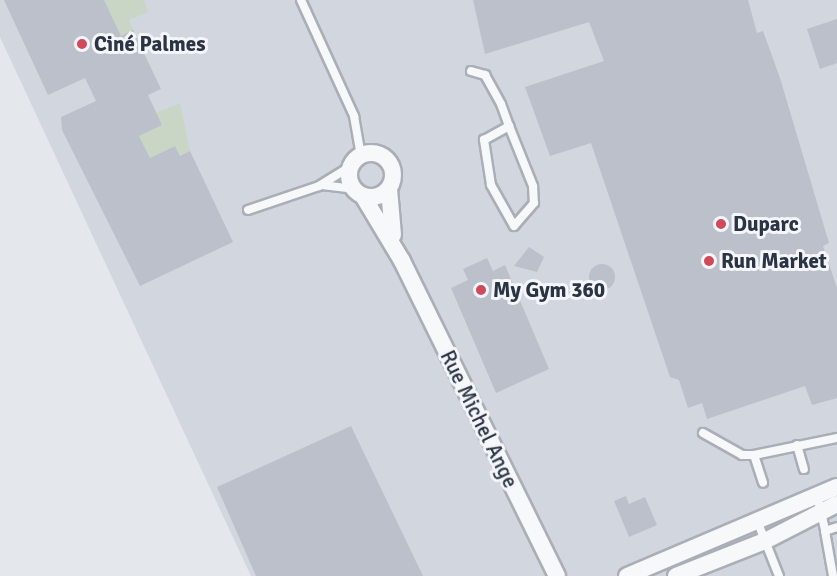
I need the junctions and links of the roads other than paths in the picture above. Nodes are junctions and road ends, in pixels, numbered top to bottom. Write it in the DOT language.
graph roads {
  1 [pos="301,0"];
  2 [pos="471,71"];
  3 [pos="509,126"];
  4 [pos="356,160"];
  5 [pos="319,186"];
  6 [pos="388,189"];
  7 [pos="359,192"];
  8 [pos="248,210"];
  9 [pos="402,261"];
  10 [pos="703,433"];
  11 [pos="837,438"];
  12 [pos="796,445"];
  13 [pos="753,455"];
  14 [pos="804,469"];
  15 [pos="763,483"];
  16 [pos="837,487"];
  17 [pos="819,502"];
  18 [pos="837,504"];
  19 [pos="758,523"];
  20 [pos="837,527"];
  21 [pos="825,531"];
  22 [pos="765,541"];
  23 [pos="556,576"];
  24 [pos="627,576"];
  25 [pos="676,576"];
  26 [pos="779,576"];
  27 [pos="833,576"];
  1 -- 4 [label="lane"];
  2 -- 3 [label="lane"];
  3 -- 3 [label="lane"];
  4 -- 5 [label="lane"];
  4 -- 6 [label="street, Rue Michel Ange"];
  4 -- 7 [label="street, Rue Michel Ange"];
  5 -- 7 [label="lane"];
  5 -- 8 [label="lane"];
  6 -- 7 [label="street"];
  6 -- 9 [label="street, Rue Michel Ange"];
  7 -- 9 [label="street, Rue Michel Ange"];
  9 -- 23 [label="street, Rue Michel Ange"];
  10 -- 13 [label="lane"];
  11 -- 12 [label="lane"];
  12 -- 13 [label="lane"];
  12 -- 14 [label="lane"];
  13 -- 15 [label="lane"];
  16 -- 17 [label="street"];
  17 -- 18 [label="street"];
  17 -- 19 [label="street"];
  17 -- 21 [label="lane"];
  17 -- 22 [label="street"];
  19 -- 22 [label="lane"];
  19 -- 24 [label="street"];
  20 -- 21 [label="lane"];
  21 -- 27 [label="lane"];
  22 -- 25 [label="street"];
  22 -- 26 [label="lane"];
}
